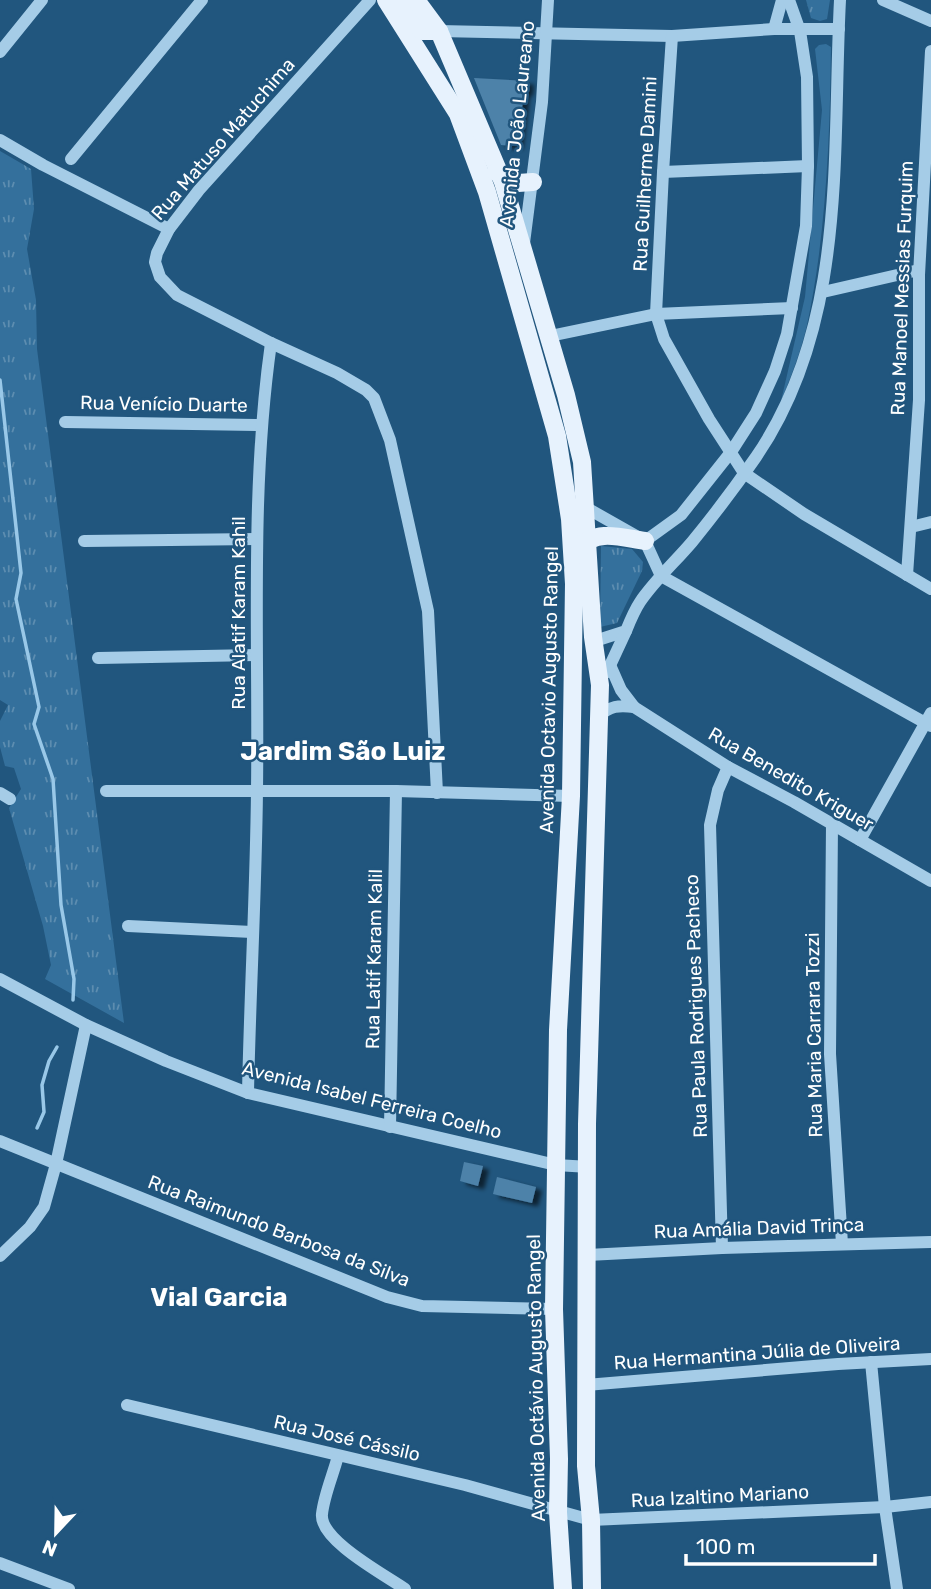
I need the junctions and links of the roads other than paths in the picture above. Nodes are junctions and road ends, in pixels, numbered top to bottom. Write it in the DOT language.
graph roads {
  1 [pos="42,0"];
  2 [pos="202,0"];
  3 [pos="370,0"];
  4 [pos="386,0"];
  5 [pos="398,0"];
  6 [pos="416,0"];
  7 [pos="548,0"];
  8 [pos="782,0"];
  9 [pos="789,0"];
  10 [pos="841,0"];
  11 [pos="883,0"];
  12 [pos="931,21"];
  13 [pos="774,29"];
  14 [pos="839,29"];
  15 [pos="439,31"];
  16 [pos="800,31"];
  17 [pos="546,33"];
  18 [pos="672,36"];
  19 [pos="931,51"];
  20 [pos="0,52"];
  21 [pos="458,114"];
  22 [pos="0,141"];
  23 [pos="71,159"];
  24 [pos="808,166"];
  25 [pos="663,172"];
  26 [pos="500,175"];
  27 [pos="533,182"];
  28 [pos="169,229"];
  29 [pos="523,252"];
  30 [pos="923,272"];
  31 [pos="823,292"];
  32 [pos="792,308"];
  33 [pos="656,314"];
  34 [pos="550,336"];
  35 [pos="271,343"];
  36 [pos="925,399"];
  37 [pos="65,422"];
  38 [pos="262,425"];
  39 [pos="731,452"];
  40 [pos="744,473"];
  41 [pos="585,507"];
  42 [pos="931,522"];
  43 [pos="911,527"];
  44 [pos="257,539"];
  45 [pos="587,539"];
  46 [pos="85,541"];
  47 [pos="645,541"];
  48 [pos="907,575"];
  49 [pos="661,576"];
  50 [pos="574,583"];
  51 [pos="931,589"];
  52 [pos="626,631"];
  53 [pos="593,637"];
  54 [pos="256,655"];
  55 [pos="98,658"];
  56 [pos="610,665"];
  57 [pos="600,685"];
  58 [pos="634,708"];
  59 [pos="598,716"];
  60 [pos="929,720"];
  61 [pos="728,767"];
  62 [pos="257,790"];
  63 [pos="106,791"];
  64 [pos="396,791"];
  65 [pos="437,793"];
  66 [pos="571,796"];
  67 [pos="832,824"];
  68 [pos="860,840"];
  69 [pos="931,881"];
  70 [pos="128,926"];
  71 [pos="252,932"];
  72 [pos="0,979"];
  73 [pos="86,1025"];
  74 [pos="248,1093"];
  75 [pos="390,1127"];
  76 [pos="0,1141"];
  77 [pos="55,1164"];
  78 [pos="556,1166"];
  79 [pos="589,1167"];
  80 [pos="931,1242"];
  81 [pos="842,1244"];
  82 [pos="722,1248"];
  83 [pos="588,1255"];
  84 [pos="0,1256"];
  85 [pos="554,1309"];
  86 [pos="931,1359"];
  87 [pos="871,1362"];
  88 [pos="586,1385"];
  89 [pos="127,1405"];
  90 [pos="338,1456"];
  91 [pos="559,1459"];
  92 [pos="586,1466"];
  93 [pos="931,1502"];
  94 [pos="885,1507"];
  95 [pos="558,1512"];
  96 [pos="592,1520"];
  97 [pos="0,1563"];
  98 [pos="69,1589"];
  99 [pos="405,1589"];
  100 [pos="563,1589"];
  101 [pos="592,1589"];
  102 [pos="897,1589"];
  1 -- 20 [label="street"];
  2 -- 23 [label="street"];
  3 -- 28 [label="street, Rua Matuso Matuchima"];
  4 -- 21 [label="main road, Avenida Octavio Augusto Rangel"];
  5 -- 15 [label="main road"];
  6 -- 15 [label="main road, Avenida Octavio Augusto Rangel"];
  7 -- 17 [label="street, Avenida João Laureano"];
  8 -- 13 [label="street"];
  9 -- 16 [label="street"];
  10 -- 14 [label="street"];
  11 -- 12 [label="street"];
  13 -- 16 [label="street"];
  13 -- 18 [label="street"];
  14 -- 16 [label="street"];
  14 -- 31 [label="street"];
  15 -- 17 [label="street"];
  15 -- 26 [label="main road, Avenida Octavio Augusto Rangel"];
  16 -- 24 [label="street"];
  17 -- 18 [label="street"];
  17 -- 27 [label="street, Avenida João Laureano"];
  18 -- 25 [label="street, Rua Guilherme Damini"];
  19 -- 30 [label="street, Rua Manoel Messias Furquim"];
  21 -- 26 [label="main road"];
  21 -- 50 [label="main road, Avenida Octavio Augusto Rangel"];
  22 -- 28 [label="street"];
  24 -- 25 [label="street"];
  24 -- 32 [label="street"];
  25 -- 33 [label="street, Rua Guilherme Damini"];
  26 -- 27 [label="main road"];
  26 -- 29 [label="main road, Avenida Octavio Augusto Rangel"];
  27 -- 29 [label="street, Avenida João Laureano"];
  28 -- 35 [label="street, Rua Matuso Matuchima"];
  29 -- 34 [label="main road, Avenida Octavio Augusto Rangel"];
  30 -- 31 [label="street"];
  30 -- 36 [label="street, Rua Manoel Messias Furquim"];
  31 -- 40 [label="street"];
  32 -- 33 [label="street"];
  32 -- 39 [label="street"];
  33 -- 34 [label="street"];
  33 -- 39 [label="street"];
  34 -- 41 [label="main road, Avenida Octavio Augusto Rangel"];
  35 -- 38 [label="street, Rua Alatif Karam Kahil"];
  35 -- 65 [label="street, Rua Matuso Matuchima"];
  36 -- 43 [label="street, Rua Manoel Messias Furquim"];
  37 -- 38 [label="street, Rua Venício Duarte"];
  38 -- 44 [label="street, Rua Alatif Karam Kahil"];
  39 -- 40 [label="street"];
  39 -- 47 [label="street"];
  40 -- 48 [label="street"];
  40 -- 49 [label="street"];
  41 -- 45 [label="main road, Avenida Octavio Augusto Rangel"];
  41 -- 47 [label="street"];
  42 -- 43 [label="street"];
  43 -- 48 [label="street, Rua Manoel Messias Furquim"];
  44 -- 46 [label="street"];
  44 -- 54 [label="street, Rua Alatif Karam Kahil"];
  45 -- 47 [label="main road"];
  45 -- 50 [label="main road"];
  45 -- 53 [label="main road, Avenida Octavio Augusto Rangel"];
  47 -- 49 [label="street"];
  48 -- 51 [label="street"];
  49 -- 52 [label="street"];
  49 -- 60 [label="street"];
  50 -- 53 [label="main road"];
  50 -- 66 [label="main road, Avenida Octavio Augusto Rangel"];
  52 -- 53 [label="street"];
  52 -- 56 [label="street"];
  53 -- 57 [label="main road, Avenida Octavio Augusto Rangel"];
  54 -- 55 [label="street"];
  54 -- 62 [label="street, Rua Alatif Karam Kahil"];
  56 -- 57 [label="street"];
  56 -- 58 [label="street, Rua Benedito Kriguer"];
  57 -- 59 [label="main road, Avenida Octavio Augusto Rangel"];
  58 -- 59 [label="street"];
  58 -- 61 [label="street, Rua Benedito Kriguer"];
  59 -- 79 [label="main road, Avenida Octavio Augusto Rangel"];
  60 -- 68 [label="street"];
  61 -- 67 [label="street, Rua Benedito Kriguer"];
  61 -- 82 [label="street, Rua Paula Rodrigues Pacheco"];
  62 -- 63 [label="street"];
  62 -- 64 [label="street"];
  62 -- 71 [label="street, Rua Alatif Karam Kahil"];
  64 -- 65 [label="street"];
  64 -- 75 [label="street, Rua Latif Karam Kalil"];
  65 -- 66 [label="street"];
  66 -- 78 [label="main road, Avenida Octavio Augusto Rangel"];
  67 -- 68 [label="street, Rua Benedito Kriguer"];
  67 -- 81 [label="street, Rua Maria Carrara Tozzi"];
  68 -- 69 [label="street, Rua Benedito Kriguer"];
  70 -- 71 [label="street"];
  71 -- 74 [label="street, Rua Alatif Karam Kahil"];
  72 -- 73 [label="street, Avenida Isabel Ferreira Coelho"];
  73 -- 74 [label="street, Avenida Isabel Ferreira Coelho"];
  73 -- 77 [label="street"];
  74 -- 75 [label="street, Avenida Isabel Ferreira Coelho"];
  75 -- 78 [label="street, Avenida Isabel Ferreira Coelho"];
  76 -- 77 [label="street, Rua Raimundo Barbosa da Silva"];
  77 -- 84 [label="street"];
  77 -- 85 [label="street, Rua Raimundo Barbosa da Silva"];
  78 -- 79 [label="street, Avenida Isabel Ferreira Coelho"];
  78 -- 85 [label="main road, Avenida Octávio Augusto Rangel"];
  79 -- 83 [label="main road"];
  80 -- 81 [label="street, Rua Amália David Trinca"];
  81 -- 82 [label="street, Rua Amália David Trinca"];
  82 -- 83 [label="street, Rua Amália David Trinca"];
  83 -- 88 [label="main road"];
  85 -- 91 [label="main road, Avenida Octávio Augusto Rangel"];
  86 -- 87 [label="street, Rua Hermantina Júlia de Oliveira"];
  87 -- 88 [label="street, Rua Hermantina Júlia de Oliveira"];
  87 -- 94 [label="street"];
  88 -- 92 [label="main road"];
  89 -- 90 [label="street, Rua José Cássilo"];
  90 -- 95 [label="street, Rua José Cássilo"];
  90 -- 99 [label="street"];
  91 -- 92 [label="main road"];
  91 -- 95 [label="main road, Avenida Octávio Augusto Rangel"];
  92 -- 96 [label="main road"];
  93 -- 94 [label="street, Rua Izaltino Mariano"];
  94 -- 96 [label="street, Rua Izaltino Mariano"];
  94 -- 102 [label="street"];
  95 -- 96 [label="street, Rua Izaltino Mariano"];
  95 -- 100 [label="main road, Avenida Octávio Augusto Rangel"];
  96 -- 101 [label="main road"];
  97 -- 98 [label="street"];
}
